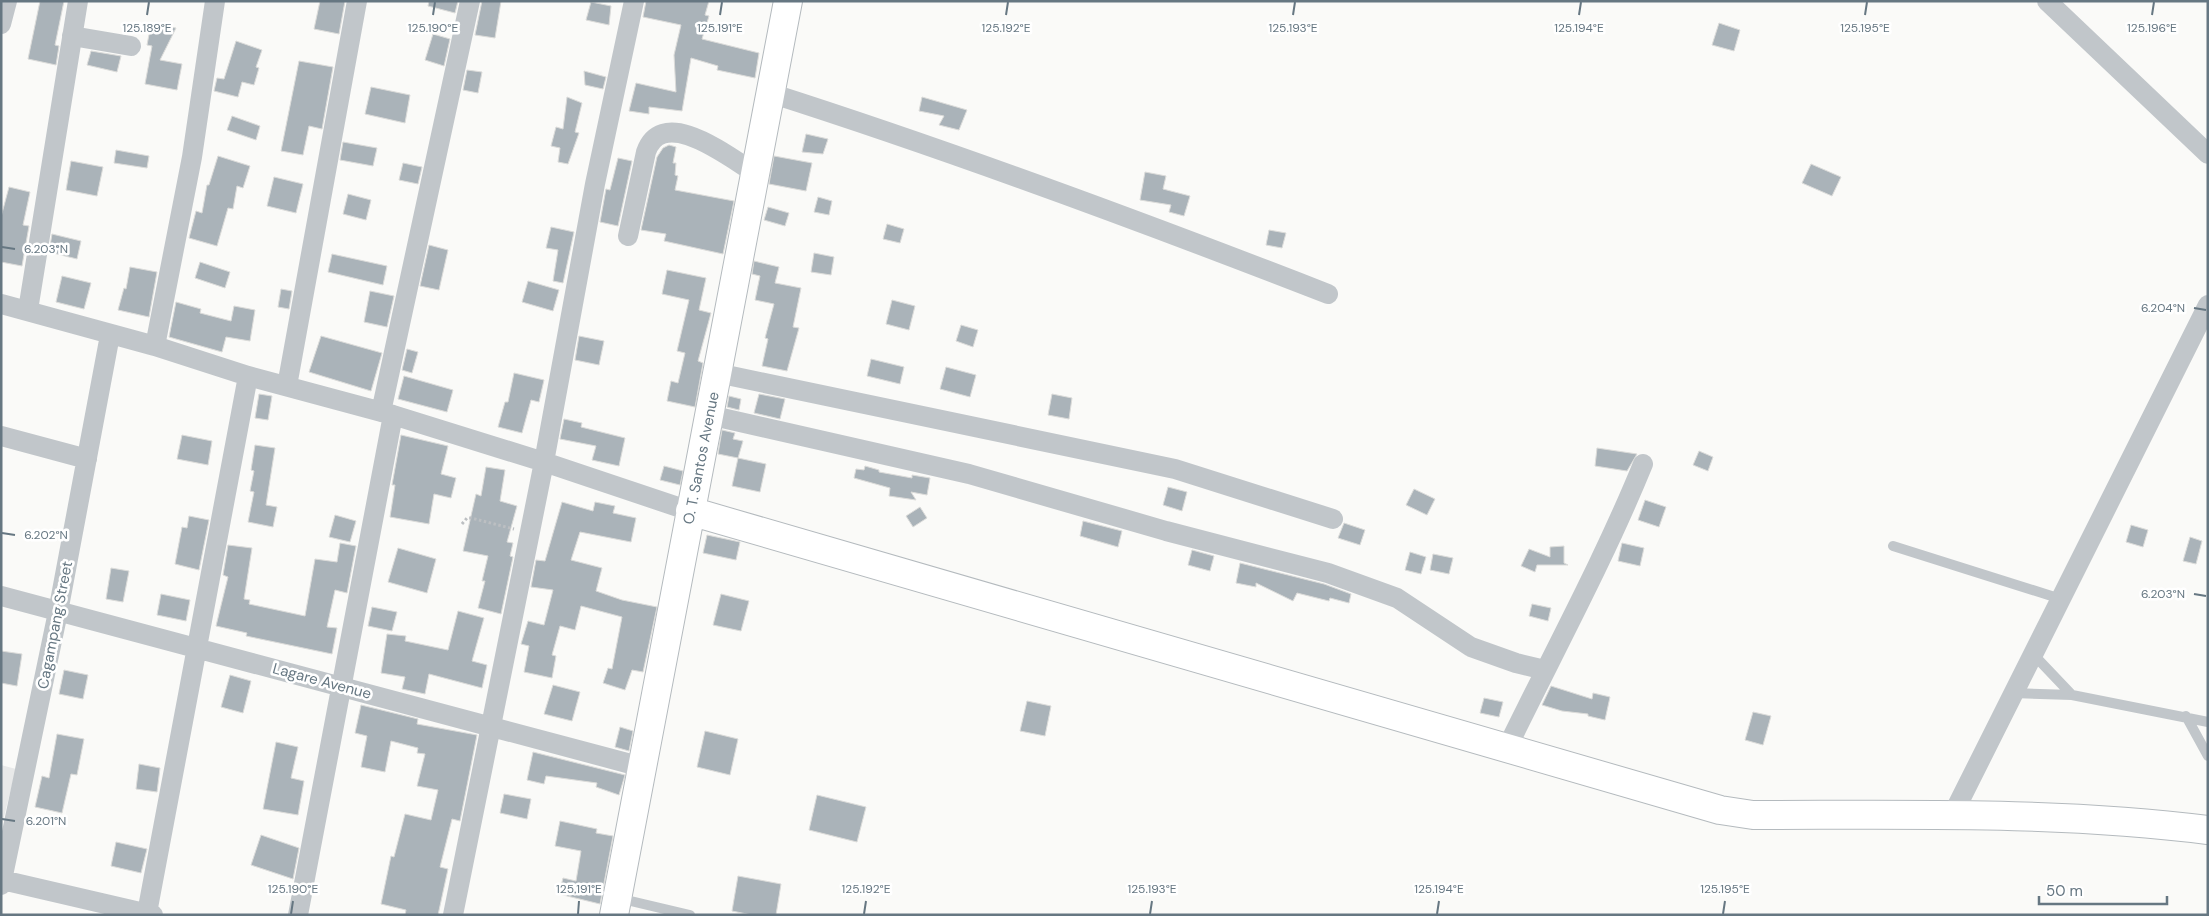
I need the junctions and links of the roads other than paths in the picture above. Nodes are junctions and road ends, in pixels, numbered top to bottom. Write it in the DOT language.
graph roads {
  1 [pos="78,1"];
  2 [pos="216,1"];
  3 [pos="357,1"];
  4 [pos="470,1"];
  5 [pos="634,1"];
  6 [pos="788,1"];
  7 [pos="2047,1"];
  8 [pos="5,2"];
  9 [pos="1,24"];
  10 [pos="72,36"];
  11 [pos="131,46"];
  12 [pos="770,93"];
  13 [pos="2208,154"];
  14 [pos="755,173"];
  15 [pos="628,236"];
  16 [pos="1328,294"];
  17 [pos="1,304"];
  18 [pos="28,310"];
  19 [pos="2205,316"];
  20 [pos="110,335"];
  21 [pos="155,346"];
  22 [pos="717,373"];
  23 [pos="248,376"];
  24 [pos="287,386"];
  25 [pos="387,414"];
  26 [pos="709,414"];
  27 [pos="1,436"];
  28 [pos="87,459"];
  29 [pos="544,462"];
  30 [pos="1643,464"];
  31 [pos="690,512"];
  32 [pos="1333,519"];
  33 [pos="1893,546"];
  34 [pos="1,596"];
  35 [pos="2061,599"];
  36 [pos="58,612"];
  37 [pos="197,648"];
  38 [pos="2033,654"];
  39 [pos="1545,670"];
  40 [pos="342,686"];
  41 [pos="2013,693"];
  42 [pos="2072,694"];
  43 [pos="2186,716"];
  44 [pos="2208,722"];
  45 [pos="491,725"];
  46 [pos="1506,750"];
  47 [pos="2208,756"];
  48 [pos="642,767"];
  49 [pos="1953,814"];
  50 [pos="2208,830"];
  51 [pos="4,856"];
  52 [pos="2,883"];
  53 [pos="616,906"];
  54 [pos="150,914"];
  55 [pos="298,915"];
  56 [pos="453,915"];
  57 [pos="690,915"];
  1 -- 10 [label="street"];
  2 -- 21 [label="street"];
  3 -- 24 [label="street"];
  4 -- 25 [label="street"];
  5 -- 29 [label="street"];
  6 -- 12 [label="street, O. T. Santos Avenue"];
  7 -- 13 [label="street"];
  8 -- 9 [label="street"];
  10 -- 11 [label="street"];
  10 -- 18 [label="street"];
  12 -- 14 [label="street, O. T. Santos Avenue"];
  12 -- 16 [label="street"];
  14 -- 15 [label="street"];
  14 -- 22 [label="street, O. T. Santos Avenue"];
  17 -- 18 [label="street"];
  18 -- 20 [label="street"];
  19 -- 35 [label="street"];
  20 -- 21 [label="street"];
  20 -- 28 [label="street, Cagampang Street"];
  21 -- 23 [label="street"];
  22 -- 26 [label="street, O. T. Santos Avenue"];
  22 -- 32 [label="street"];
  23 -- 24 [label="street"];
  23 -- 37 [label="street"];
  24 -- 25 [label="street"];
  25 -- 29 [label="street"];
  25 -- 40 [label="street"];
  26 -- 31 [label="street, O. T. Santos Avenue"];
  26 -- 39 [label="street"];
  27 -- 28 [label="street"];
  28 -- 36 [label="street, Cagampang Street"];
  29 -- 31 [label="street"];
  29 -- 45 [label="street"];
  30 -- 39 [label="street"];
  31 -- 46 [label="street"];
  31 -- 48 [label="street, O. T. Santos Avenue"];
  33 -- 35 [label="lane"];
  34 -- 36 [label="street, Lagare Avenue"];
  35 -- 38 [label="street"];
  36 -- 37 [label="street, Lagare Avenue"];
  36 -- 51 [label="street, Cagampang Street"];
  37 -- 40 [label="street, Lagare Avenue"];
  37 -- 54 [label="street"];
  38 -- 41 [label="street"];
  38 -- 42 [label="lane"];
  39 -- 46 [label="street"];
  40 -- 45 [label="street, Lagare Avenue"];
  40 -- 55 [label="street"];
  41 -- 42 [label="lane"];
  41 -- 49 [label="street"];
  42 -- 43 [label="lane"];
  43 -- 44 [label="lane"];
  43 -- 47 [label="lane"];
  45 -- 48 [label="street, Lagare Avenue"];
  45 -- 56 [label="street"];
  46 -- 49 [label="street"];
  48 -- 53 [label="street, O. T. Santos Avenue"];
  49 -- 50 [label="street"];
  51 -- 52 [label="street, Cagampang Street"];
  52 -- 54 [label="street"];
  53 -- 57 [label="lane"];
}
